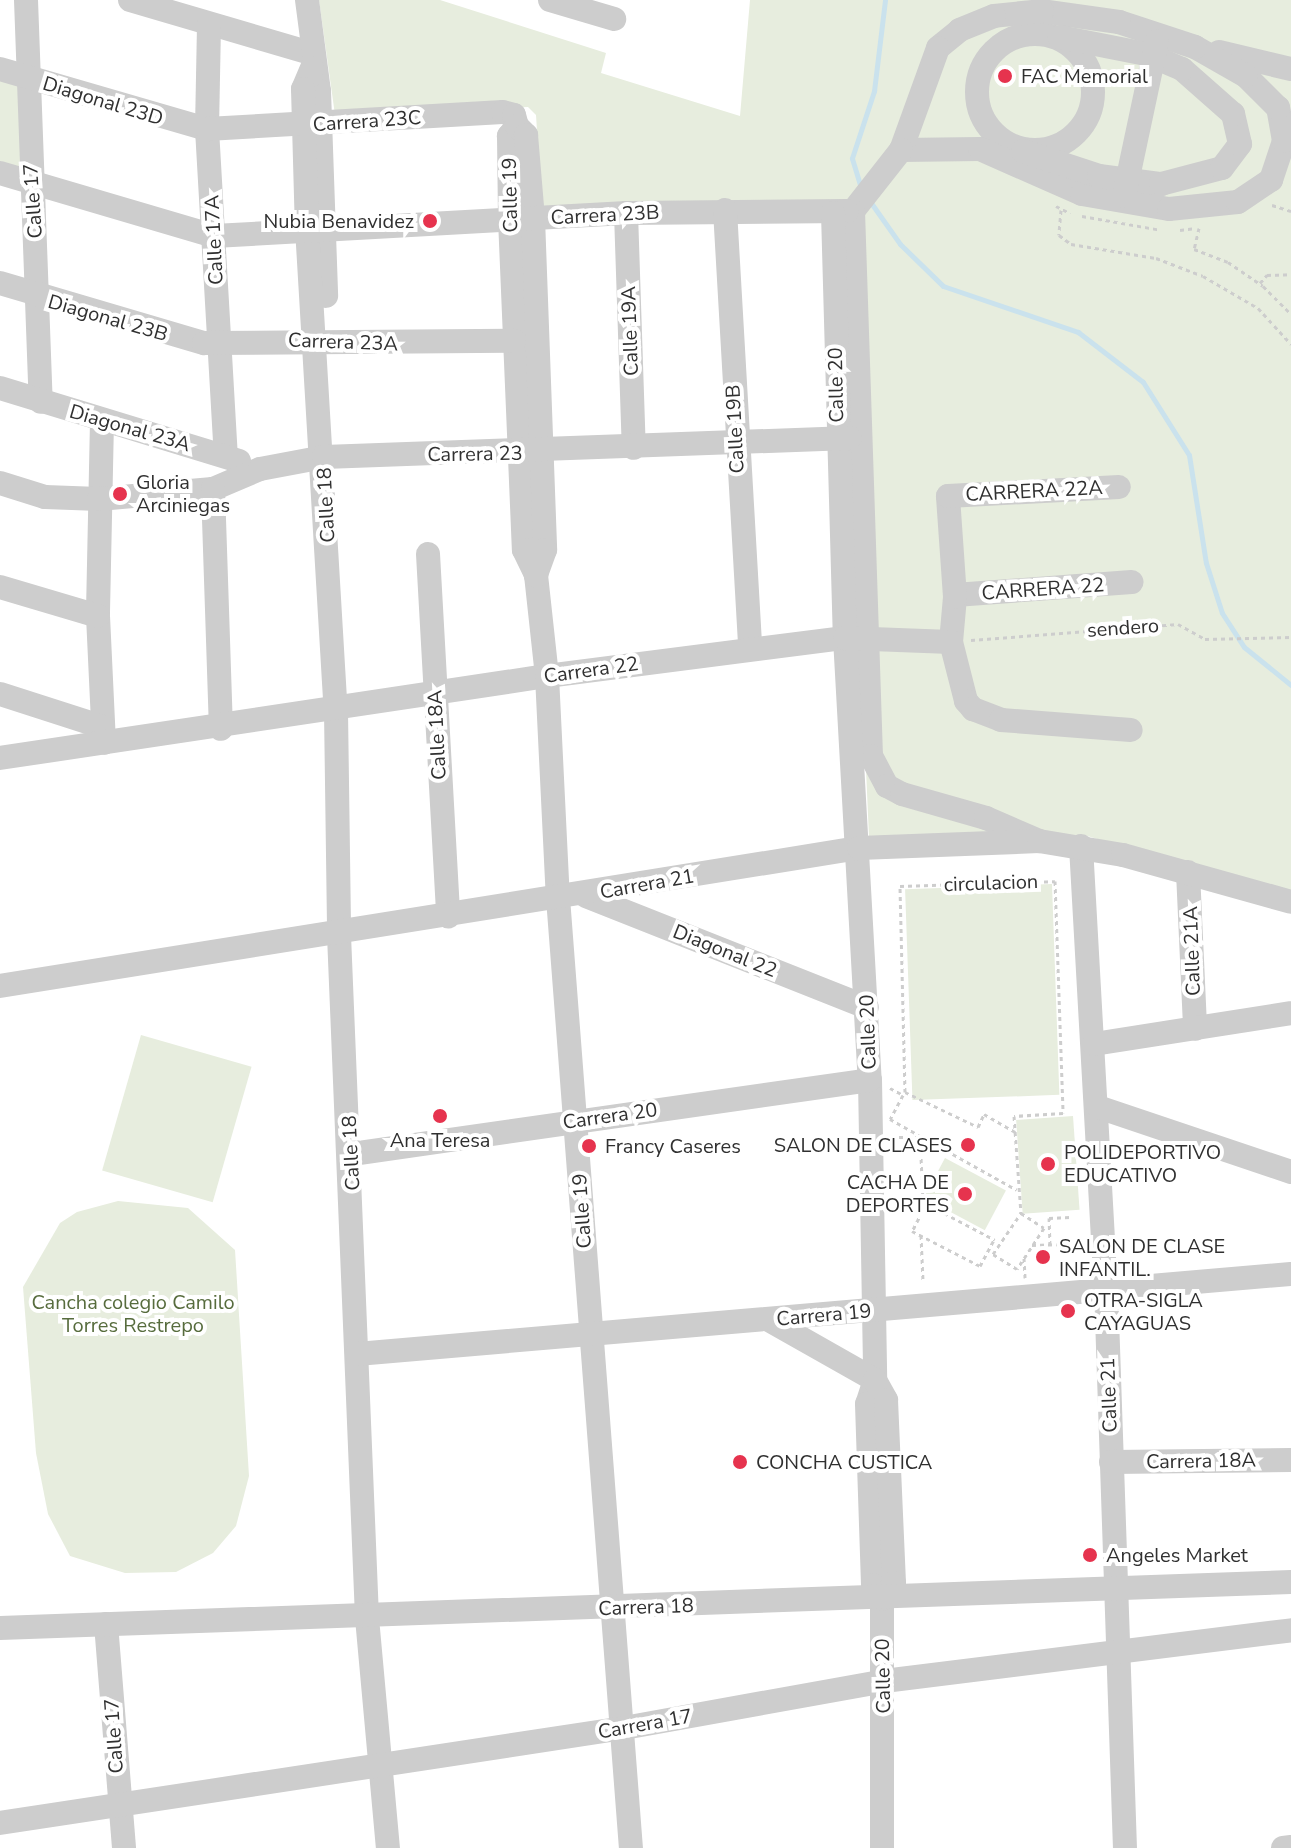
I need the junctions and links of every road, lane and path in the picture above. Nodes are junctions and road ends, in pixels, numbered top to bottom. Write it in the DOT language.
graph roads {
  1 [pos="26,0"];
  2 [pos="130,0"];
  3 [pos="307,0"];
  4 [pos="550,0"];
  5 [pos="614,19"];
  6 [pos="209,25"];
  7 [pos="1060,37"];
  8 [pos="1195,47"];
  9 [pos="1159,50"];
  10 [pos="311,61"];
  11 [pos="0,69"];
  12 [pos="1291,69"];
  13 [pos="26,77"];
  14 [pos="1264,93"];
  15 [pos="311,124"];
  16 [pos="517,126"];
  17 [pos="207,129"];
  18 [pos="1288,138"];
  19 [pos="901,150"];
  20 [pos="1023,151"];
  21 [pos="0,173"];
  22 [pos="32,184"];
  23 [pos="1125,191"];
  24 [pos="725,210"];
  25 [pos="1061,210"];
  26 [pos="843,212"];
  27 [pos="626,213"];
  28 [pos="521,219"];
  29 [pos="315,227"];
  30 [pos="1199,228"];
  31 [pos="214,236"];
  32 [pos="1291,274"];
  33 [pos="0,283"];
  34 [pos="1260,283"];
  35 [pos="40,298"];
  36 [pos="1291,314"];
  37 [pos="320,339"];
  38 [pos="514,341"];
  39 [pos="219,343"];
  40 [pos="1291,344"];
  41 [pos="0,388"];
  42 [pos="41,402"];
  43 [pos="102,421"];
  44 [pos="847,438"];
  45 [pos="736,444"];
  46 [pos="634,448"];
  47 [pos="530,452"];
  48 [pos="226,455"];
  49 [pos="324,457"];
  50 [pos="260,469"];
  51 [pos="0,483"];
  52 [pos="1119,487"];
  53 [pos="213,489"];
  54 [pos="99,499"];
  55 [pos="428,554"];
  56 [pos="1132,582"];
  57 [pos="0,587"];
  58 [pos="955,595"];
  59 [pos="98,616"];
  60 [pos="1291,637"];
  61 [pos="855,638"];
  62 [pos="951,642"];
  63 [pos="750,648"];
  64 [pos="547,676"];
  65 [pos="434,692"];
  66 [pos="0,694"];
  67 [pos="336,711"];
  68 [pos="221,729"];
  69 [pos="1131,730"];
  70 [pos="104,735"];
  71 [pos="0,758"];
  72 [pos="1039,841"];
  73 [pos="1081,846"];
  74 [pos="859,848"];
  75 [pos="1188,872"];
  76 [pos="584,895"];
  77 [pos="558,898"];
  78 [pos="1291,902"];
  79 [pos="448,916"];
  80 [pos="339,935"];
  81 [pos="0,986"];
  82 [pos="867,1007"];
  83 [pos="1291,1013"];
  84 [pos="1195,1029"];
  85 [pos="1094,1044"];
  86 [pos="876,1082"];
  87 [pos="904,1094"];
  88 [pos="1098,1107"];
  89 [pos="576,1121"];
  90 [pos="1015,1132"];
  91 [pos="920,1136"];
  92 [pos="884,1137"];
  93 [pos="352,1154"];
  94 [pos="1291,1172"];
  95 [pos="1019,1191"];
  96 [pos="926,1204"];
  97 [pos="1021,1213"];
  98 [pos="1070,1217"];
  99 [pos="921,1235"];
  100 [pos="1057,1244"];
  101 [pos="1032,1245"];
  102 [pos="1050,1245"];
  103 [pos="1024,1258"];
  104 [pos="1291,1274"];
  105 [pos="923,1280"];
  106 [pos="1025,1286"];
  107 [pos="1106,1288"];
  108 [pos="874,1310"];
  109 [pos="769,1320"];
  110 [pos="591,1338"];
  111 [pos="357,1354"];
  112 [pos="875,1380"];
  113 [pos="1291,1460"];
  114 [pos="1111,1462"];
  115 [pos="1291,1582"];
  116 [pos="1115,1587"];
  117 [pos="882,1599"];
  118 [pos="613,1608"];
  119 [pos="367,1618"];
  120 [pos="106,1624"];
  121 [pos="0,1628"];
  122 [pos="1291,1630"];
  123 [pos="1118,1654"];
  124 [pos="884,1681"];
  125 [pos="624,1728"];
  126 [pos="378,1766"];
  127 [pos="120,1806"];
  128 [pos="0,1823"];
  129 [pos="1291,1847"];
  130 [pos="124,1848"];
  131 [pos="388,1848"];
  132 [pos="631,1848"];
  133 [pos="882,1848"];
  134 [pos="1125,1848"];
  135 [pos="1283,1848"];
  1 -- 13 [label="street, Calle 17"];
  2 -- 6 [label="street"];
  3 -- 10 [label="street, Calle 18"];
  4 -- 5 [label="street"];
  6 -- 10 [label="street"];
  6 -- 17 [label="street, Calle 17A"];
  7 -- 9 [label="street"];
  7 -- 20 [label="street"];
  7 -- 20 [label="street"];
  8 -- 9 [label="street"];
  8 -- 12 [label="street"];
  8 -- 14 [label="street"];
  9 -- 14 [label="street"];
  9 -- 19 [label="street"];
  9 -- 23 [label="street"];
  9 -- 23 [label="street"];
  10 -- 15 [label="street, Calle 18"];
  11 -- 13 [label="street, Diagonal 23D"];
  13 -- 17 [label="street, Diagonal 23D"];
  13 -- 22 [label="street, Calle 17"];
  14 -- 18 [label="street"];
  15 -- 16 [label="street, Carrera 23C"];
  15 -- 17 [label="street, Carrera 23C"];
  15 -- 29 [label="street, Calle 18"];
  16 -- 28 [label="street, Calle 19"];
  17 -- 31 [label="street, Calle 17A"];
  18 -- 23 [label="street"];
  19 -- 23 [label="street"];
  19 -- 26 [label="street"];
  20 -- 23 [label="street"];
  21 -- 22 [label="street"];
  22 -- 31 [label="street"];
  22 -- 35 [label="street, Calle 17"];
  24 -- 26 [label="street, Carrera 23B"];
  24 -- 27 [label="street, Carrera 23B"];
  24 -- 45 [label="street, Calle 19B"];
  25 -- 40 [label="path"];
  26 -- 44 [label="street, Calle 20"];
  27 -- 28 [label="street, Carrera 23B"];
  27 -- 46 [label="street, Calle 19A"];
  28 -- 29 [label="street, Carrera 23B"];
  28 -- 38 [label="street, Calle 19"];
  28 -- 47 [label="street, Calle 19"];
  29 -- 31 [label="street, Carrera 23B"];
  29 -- 37 [label="street, Calle 18"];
  30 -- 34 [label="path"];
  31 -- 39 [label="street, Calle 17A"];
  32 -- 34 [label="path"];
  33 -- 35 [label="street, Diagonal 23B"];
  34 -- 36 [label="path"];
  35 -- 39 [label="street, Diagonal 23B"];
  35 -- 42 [label="street, Calle 17"];
  37 -- 38 [label="street, Carrera 23A"];
  37 -- 39 [label="street, Carrera 23A"];
  37 -- 49 [label="street, Calle 18"];
  38 -- 47 [label="street, Calle 19"];
  39 -- 48 [label="street, Calle 17A"];
  41 -- 42 [label="street, Diagonal 23A"];
  42 -- 43 [label="street, Diagonal 23A"];
  43 -- 48 [label="street, Diagonal 23A"];
  43 -- 54 [label="street"];
  44 -- 45 [label="street, Carrera 23"];
  44 -- 61 [label="street, Calle 20"];
  45 -- 46 [label="street, Carrera 23"];
  45 -- 63 [label="street, Calle 19B"];
  46 -- 47 [label="street, Carrera 23"];
  47 -- 49 [label="street, Carrera 23"];
  47 -- 64 [label="street, Calle 19"];
  48 -- 50 [label="street, Diagonal 23A"];
  49 -- 50 [label="street, Carrera 23"];
  49 -- 67 [label="street, Calle 18"];
  50 -- 53 [label="street, Carrera 23"];
  51 -- 54 [label="street, Carrera 23"];
  52 -- 58 [label="street, CARRERA 22A"];
  53 -- 54 [label="street, Carrera 23"];
  53 -- 68 [label="street"];
  54 -- 59 [label="street"];
  55 -- 65 [label="street, Calle 18A"];
  56 -- 58 [label="street, CARRERA 22"];
  57 -- 59 [label="street"];
  58 -- 62 [label="street"];
  59 -- 70 [label="street"];
  60 -- 62 [label="path, sendero"];
  61 -- 62 [label="street, Carrera 22"];
  61 -- 63 [label="street, Carrera 22"];
  61 -- 72 [label="street"];
  61 -- 74 [label="street, Calle 20"];
  62 -- 69 [label="street"];
  63 -- 64 [label="street, Carrera 22"];
  64 -- 65 [label="street, Carrera 22"];
  64 -- 77 [label="street, Calle 19"];
  65 -- 67 [label="street, Carrera 22"];
  65 -- 79 [label="street, Calle 18A"];
  66 -- 70 [label="street"];
  67 -- 68 [label="street, Carrera 22"];
  67 -- 80 [label="street, Calle 18"];
  68 -- 70 [label="street, Carrera 22"];
  70 -- 71 [label="street, Carrera 22"];
  72 -- 73 [label="street, Carrera 21"];
  72 -- 74 [label="street, Carrera 21"];
  73 -- 75 [label="street, Carrera 21"];
  73 -- 85 [label="street, Calle 21"];
  74 -- 76 [label="street, Carrera 21"];
  74 -- 82 [label="street, Calle 20"];
  75 -- 78 [label="street, Carrera 21"];
  75 -- 84 [label="street, Calle 21A"];
  76 -- 77 [label="street, Carrera 21"];
  76 -- 82 [label="street, Diagonal 22"];
  77 -- 79 [label="street, Carrera 21"];
  77 -- 89 [label="street, Calle 19"];
  79 -- 80 [label="street, Carrera 21"];
  80 -- 81 [label="street, Carrera 21"];
  80 -- 93 [label="street, Calle 18"];
  82 -- 86 [label="street, Calle 20"];
  83 -- 84 [label="street"];
  84 -- 85 [label="street"];
  85 -- 88 [label="street, Calle 21"];
  86 -- 87 [label="path"];
  86 -- 89 [label="street, Carrera 20"];
  86 -- 108 [label="street, Calle 20"];
  87 -- 90 [label="path"];
  87 -- 90 [label="path, circulacion"];
  87 -- 91 [label="path"];
  88 -- 94 [label="street"];
  88 -- 107 [label="street, Calle 21"];
  89 -- 93 [label="street, Carrera 20"];
  89 -- 110 [label="street, Calle 19"];
  90 -- 95 [label="path"];
  91 -- 92 [label="path"];
  91 -- 95 [label="path"];
  91 -- 96 [label="path"];
  93 -- 111 [label="street, Calle 18"];
  95 -- 97 [label="path"];
  96 -- 99 [label="path"];
  96 -- 99 [label="path"];
  97 -- 101 [label="path"];
  97 -- 103 [label="path"];
  98 -- 102 [label="path"];
  99 -- 105 [label="path"];
  100 -- 102 [label="path"];
  101 -- 102 [label="path"];
  101 -- 103 [label="path"];
  103 -- 106 [label="path"];
  104 -- 107 [label="street, Carrera 19"];
  107 -- 108 [label="street, Carrera 19"];
  107 -- 114 [label="street, Calle 21"];
  108 -- 109 [label="street, Carrera 19"];
  108 -- 112 [label="street, Calle 20"];
  109 -- 110 [label="street, Carrera 19"];
  109 -- 112 [label="street"];
  110 -- 111 [label="street, Carrera 19"];
  110 -- 118 [label="street, Calle 19"];
  111 -- 119 [label="street, Calle 18"];
  112 -- 117 [label="street, Calle 20"];
  113 -- 114 [label="street, Carrera 18A"];
  114 -- 116 [label="street, Calle 21"];
  115 -- 116 [label="street, Carrera 18"];
  116 -- 117 [label="street, Carrera 18"];
  116 -- 123 [label="street, Calle 21"];
  117 -- 118 [label="street, Carrera 18"];
  117 -- 124 [label="street, Calle 20"];
  118 -- 119 [label="street, Carrera 18"];
  118 -- 125 [label="street, Calle 19"];
  119 -- 120 [label="street, Carrera 18"];
  119 -- 126 [label="street, Calle 18"];
  120 -- 121 [label="street, Carrera 18"];
  120 -- 127 [label="street, Calle 17"];
  122 -- 123 [label="street, Carrera 17"];
  123 -- 124 [label="street, Carrera 17"];
  123 -- 134 [label="street, Calle 21"];
  124 -- 125 [label="street, Carrera 17"];
  124 -- 133 [label="street, Calle 20"];
  125 -- 126 [label="street, Carrera 17"];
  125 -- 132 [label="street, Calle 19"];
  126 -- 127 [label="street, Carrera 17"];
  126 -- 131 [label="street, Calle 18"];
  127 -- 128 [label="street, Carrera 17"];
  127 -- 130 [label="street, Calle 17"];
  129 -- 135 [label="street"];
}
